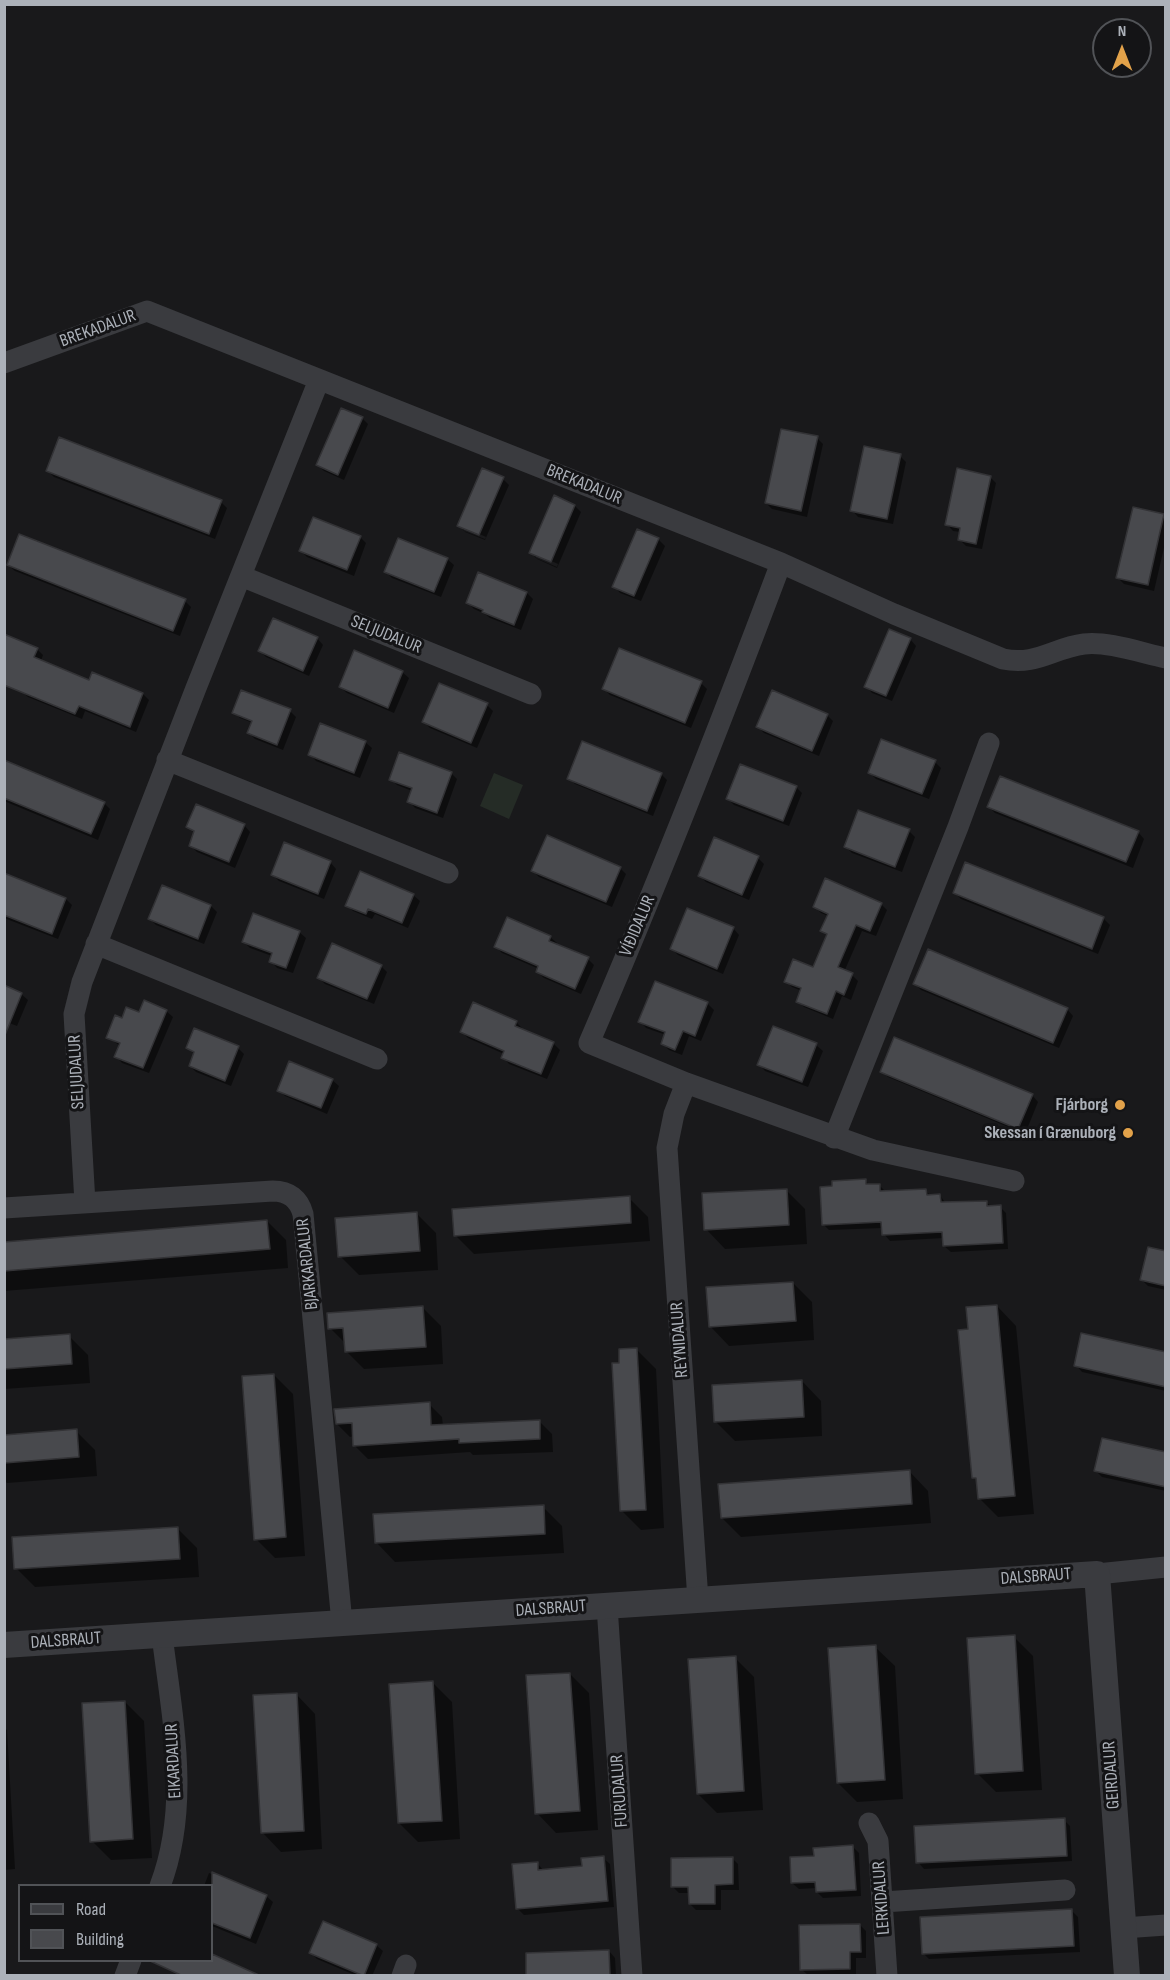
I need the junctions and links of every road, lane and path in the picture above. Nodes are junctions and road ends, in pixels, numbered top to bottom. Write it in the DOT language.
graph roads {
  1 [pos="4,363"];
  2 [pos="320,380"];
  3 [pos="781,563"];
  4 [pos="241,576"];
  5 [pos="1166,658"];
  6 [pos="531,694"];
  7 [pos="990,743"];
  8 [pos="168,760"];
  9 [pos="448,873"];
  10 [pos="96,944"];
  11 [pos="377,1059"];
  12 [pos="686,1083"];
  13 [pos="834,1138"];
  14 [pos="1014,1181"];
  15 [pos="86,1203"];
  16 [pos="4,1208"];
  17 [pos="1166,1567"];
  18 [pos="1097,1574"];
  19 [pos="698,1600"];
  20 [pos="607,1606"];
  21 [pos="342,1623"];
  22 [pos="162,1635"];
  23 [pos="4,1645"];
  24 [pos="869,1823"];
  25 [pos="161,1884"];
  26 [pos="1065,1890"];
  27 [pos="882,1902"];
  28 [pos="1166,1925"];
  29 [pos="1123,1928"];
  30 [pos="632,1976"];
  31 [pos="888,1976"];
  32 [pos="1127,1976"];
  1 -- 2 [label="street, BREKADALUR"];
  2 -- 3 [label="street, BREKADALUR"];
  2 -- 4 [label="street, SELJUDALUR"];
  3 -- 5 [label="street, BREKADALUR"];
  3 -- 12 [label="street, VÍÐIDALUR"];
  4 -- 6 [label="street, SELJUDALUR"];
  4 -- 8 [label="street, SELJUDALUR"];
  7 -- 13 [label="street"];
  8 -- 9 [label="street"];
  8 -- 10 [label="street, SELJUDALUR"];
  10 -- 11 [label="street"];
  10 -- 15 [label="street, SELJUDALUR"];
  12 -- 13 [label="street, VÍÐIDALUR"];
  12 -- 19 [label="street, REYNIDALUR"];
  13 -- 14 [label="street, VÍÐIDALUR"];
  15 -- 16 [label="street, BJARKARDALUR"];
  15 -- 21 [label="street, BJARKARDALUR"];
  17 -- 18 [label="street"];
  18 -- 19 [label="street, DALSBRAUT"];
  18 -- 29 [label="street, GEIRDALUR"];
  19 -- 20 [label="street, DALSBRAUT"];
  20 -- 21 [label="street, DALSBRAUT"];
  20 -- 30 [label="street, FURUDALUR"];
  21 -- 22 [label="street, DALSBRAUT"];
  22 -- 23 [label="street, DALSBRAUT"];
  22 -- 25 [label="street, EIKARDALUR"];
  24 -- 27 [label="street, LERKIDALUR"];
  26 -- 27 [label="street"];
  27 -- 31 [label="street, LERKIDALUR"];
  28 -- 29 [label="street"];
  29 -- 32 [label="street, GEIRDALUR"];
}
